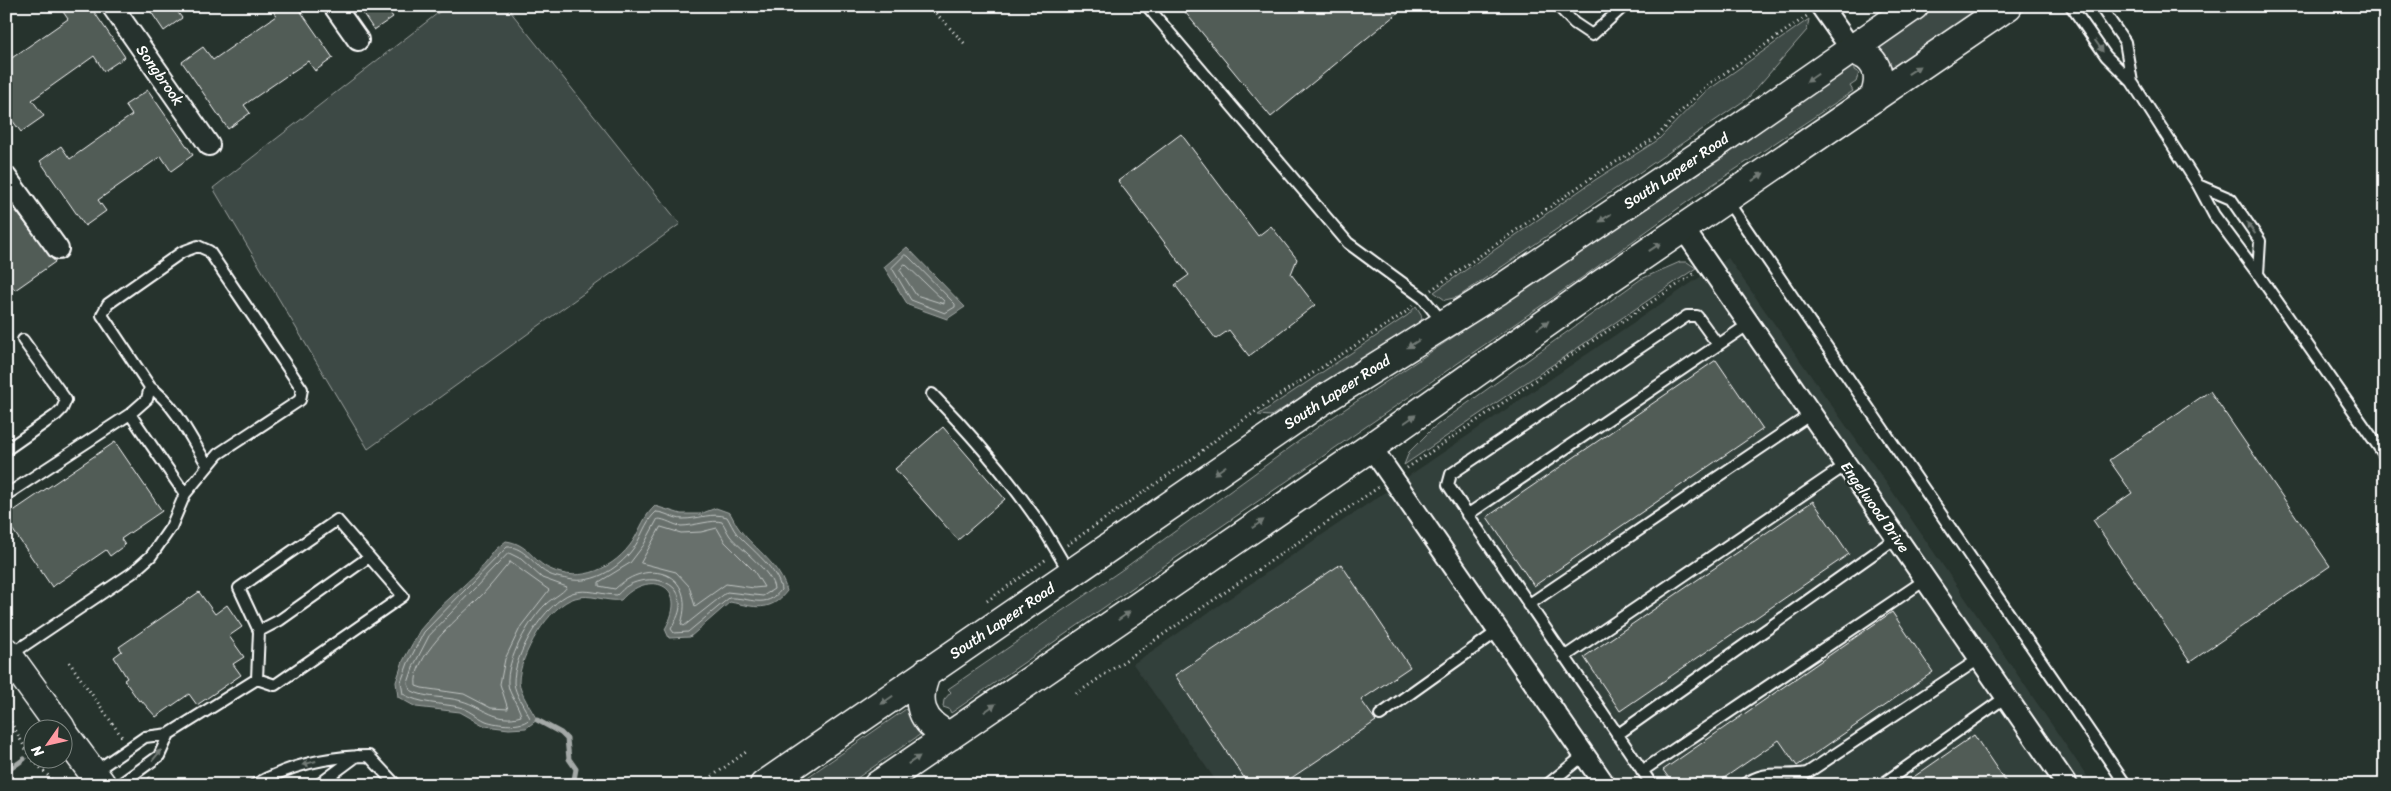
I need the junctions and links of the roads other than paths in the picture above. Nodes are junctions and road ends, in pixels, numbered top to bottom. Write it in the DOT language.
graph roads {
  1 [pos="112,6"];
  2 [pos="334,6"];
  3 [pos="1147,6"];
  4 [pos="1558,6"];
  5 [pos="1624,6"];
  6 [pos="1914,6"];
  7 [pos="2008,6"];
  8 [pos="2071,6"];
  9 [pos="2100,6"];
  10 [pos="1815,11"];
  11 [pos="358,40"];
  12 [pos="1852,50"];
  13 [pos="2132,82"];
  14 [pos="1874,98"];
  15 [pos="208,144"];
  16 [pos="6,177"];
  17 [pos="2198,185"];
  18 [pos="1726,199"];
  19 [pos="1683,228"];
  20 [pos="58,250"];
  21 [pos="2258,274"];
  22 [pos="1444,324"];
  23 [pos="1749,324"];
  24 [pos="24,340"];
  25 [pos="1718,346"];
  26 [pos="150,386"];
  27 [pos="932,394"];
  28 [pos="130,414"];
  29 [pos="1811,414"];
  30 [pos="1371,447"];
  31 [pos="6,450"];
  32 [pos="2385,456"];
  33 [pos="1846,465"];
  34 [pos="208,466"];
  35 [pos="184,494"];
  36 [pos="6,495"];
  37 [pos="1467,515"];
  38 [pos="1896,538"];
  39 [pos="369,558"];
  40 [pos="1064,563"];
  41 [pos="1925,580"];
  42 [pos="1528,605"];
  43 [pos="259,631"];
  44 [pos="1498,631"];
  45 [pos="8,654"];
  46 [pos="1564,657"];
  47 [pos="1980,659"];
  48 [pos="927,672"];
  49 [pos="257,679"];
  50 [pos="2006,698"];
  51 [pos="1380,715"];
  52 [pos="53,718"];
  53 [pos="169,734"];
  54 [pos="1617,734"];
  55 [pos="950,736"];
  56 [pos="72,744"];
  57 [pos="1584,755"];
  58 [pos="357,756"];
  59 [pos="1642,770"];
  60 [pos="98,779"];
  61 [pos="1794,780"];
  62 [pos="119,785"];
  63 [pos="254,785"];
  64 [pos="318,785"];
  65 [pos="396,785"];
  66 [pos="764,785"];
  67 [pos="878,785"];
  68 [pos="1548,785"];
  69 [pos="1605,785"];
  70 [pos="1652,785"];
  71 [pos="1743,785"];
  72 [pos="1881,785"];
  73 [pos="2066,785"];
  74 [pos="2126,785"];
  1 -- 15 [label="street, Songbrook"];
  2 -- 11 [label="street"];
  3 -- 22 [label="lane"];
  4 -- 5 [label="lane"];
  6 -- 12 [label="main road, South Lapeer Road"];
  14 -- 7 [label="main road, one-way"];
  8 -- 13 [label="lane, one-way"];
  9 -- 13 [label="lane"];
  10 -- 12 [label="street"];
  12 -- 14 [label="main road"];
  12 -- 22 [label="main road, South Lapeer Road, one-way"];
  13 -- 17 [label="lane"];
  18 -- 14 [label="main road, one-way"];
  16 -- 20 [label="street"];
  17 -- 21 [label="lane"];
  21 -- 17 [label="lane, one-way"];
  18 -- 19 [label="main road"];
  18 -- 74 [label="lane"];
  19 -- 23 [label="street, Engelwood Drive"];
  30 -- 19 [label="main road, one-way"];
  21 -- 32 [label="lane"];
  22 -- 40 [label="main road, South Lapeer Road, one-way"];
  23 -- 25 [label="lane"];
  23 -- 29 [label="street, Engelwood Drive"];
  24 -- 31 [label="lane"];
  25 -- 37 [label="lane"];
  25 -- 37 [label="lane"];
  26 -- 28 [label="lane"];
  26 -- 34 [label="lane"];
  26 -- 34 [label="lane"];
  27 -- 40 [label="lane"];
  28 -- 35 [label="lane"];
  28 -- 36 [label="lane"];
  29 -- 33 [label="street, Engelwood Drive"];
  29 -- 42 [label="lane"];
  30 -- 44 [label="street"];
  55 -- 30 [label="main road, one-way"];
  33 -- 38 [label="street, Engelwood Drive"];
  33 -- 46 [label="lane"];
  34 -- 35 [label="lane"];
  35 -- 45 [label="lane"];
  37 -- 42 [label="lane"];
  38 -- 41 [label="street, Engelwood Drive"];
  38 -- 54 [label="lane"];
  39 -- 43 [label="lane"];
  39 -- 43 [label="lane"];
  39 -- 49 [label="lane"];
  40 -- 48 [label="main road, South Lapeer Road"];
  41 -- 47 [label="street, Engelwood Drive"];
  41 -- 59 [label="lane"];
  42 -- 46 [label="lane"];
  43 -- 49 [label="lane"];
  44 -- 51 [label="lane"];
  44 -- 57 [label="street"];
  45 -- 52 [label="main road"];
  46 -- 54 [label="lane"];
  47 -- 50 [label="street, Engelwood Drive"];
  47 -- 61 [label="lane"];
  48 -- 55 [label="main road"];
  48 -- 66 [label="main road, South Lapeer Road, one-way"];
  49 -- 53 [label="lane"];
  50 -- 72 [label="lane"];
  50 -- 73 [label="street, Engelwood Drive"];
  53 -- 60 [label="lane"];
  62 -- 53 [label="lane, one-way"];
  54 -- 59 [label="lane"];
  67 -- 55 [label="main road, one-way"];
  56 -- 60 [label="main road"];
  57 -- 68 [label="lane"];
  57 -- 69 [label="street"];
  58 -- 63 [label="lane, one-way"];
  58 -- 64 [label="lane"];
  58 -- 65 [label="lane"];
  59 -- 70 [label="lane"];
  61 -- 71 [label="lane"];
}
